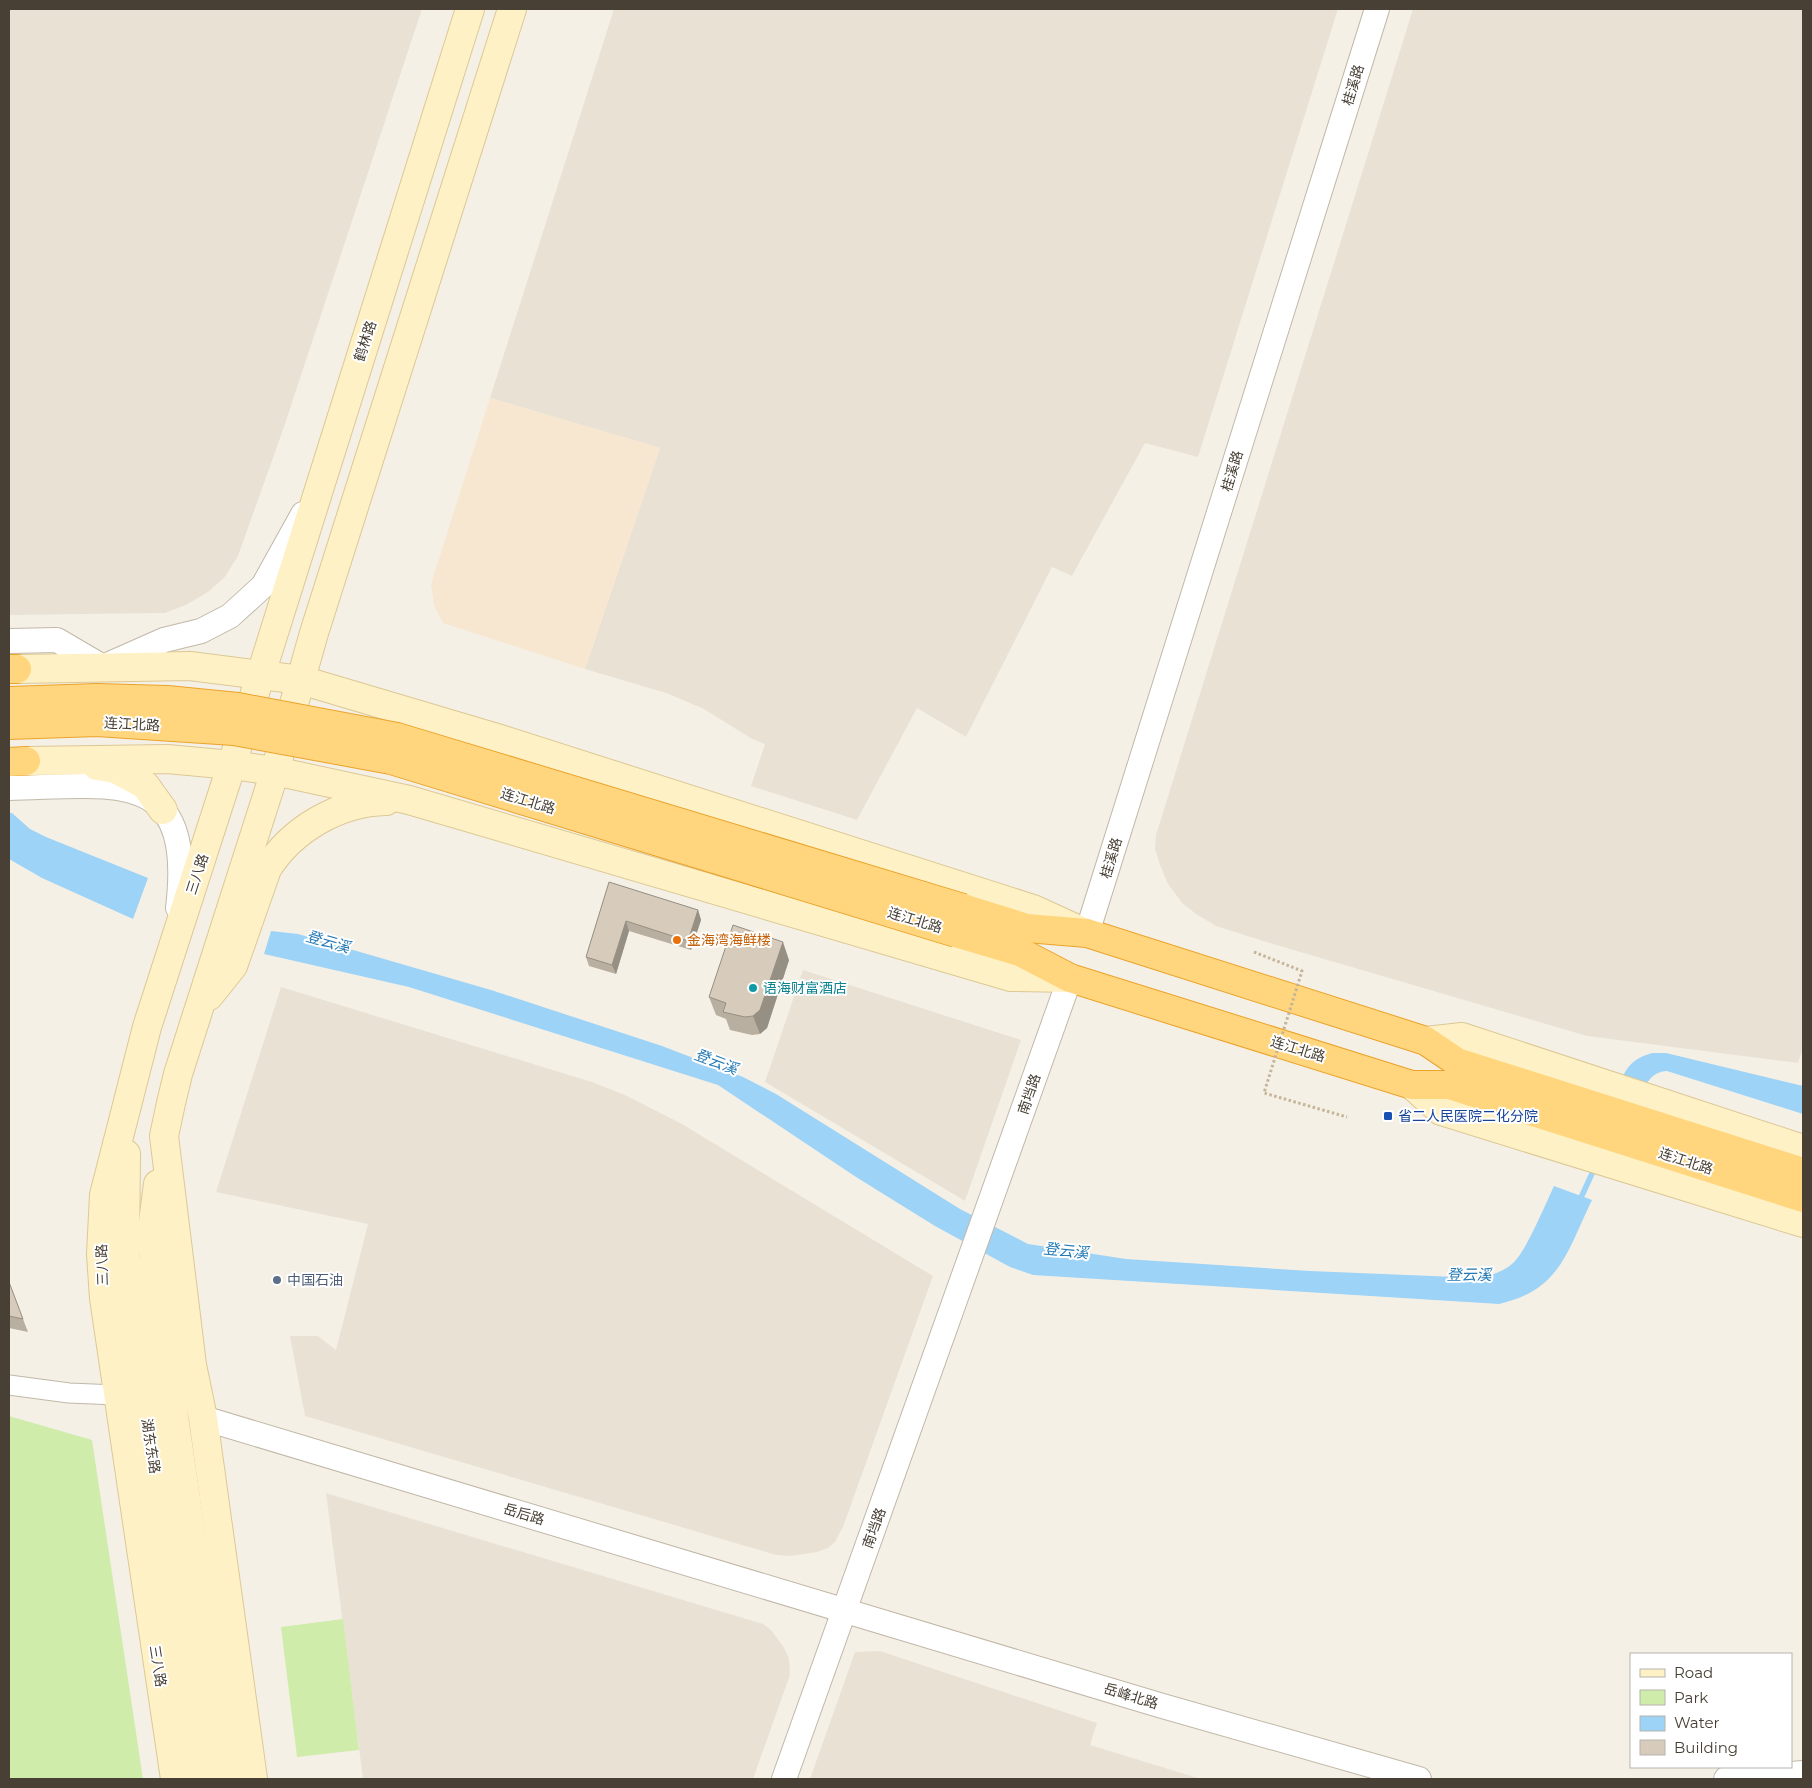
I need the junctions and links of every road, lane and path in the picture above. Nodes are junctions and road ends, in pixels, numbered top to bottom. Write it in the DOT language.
graph roads {
  1 [pos="470,9"];
  2 [pos="512,9"];
  3 [pos="1377,9"];
  4 [pos="321,482"];
  5 [pos="9,641"];
  6 [pos="103,667"];
  7 [pos="13,669"];
  8 [pos="261,674"];
  9 [pos="301,680"];
  10 [pos="9,701"];
  11 [pos="9,725"];
  12 [pos="64,760"];
  13 [pos="18,762"];
  14 [pos="232,765"];
  15 [pos="275,771"];
  16 [pos="9,788"];
  17 [pos="409,800"];
  18 [pos="163,810"];
  19 [pos="960,921"];
  20 [pos="1087,933"];
  21 [pos="174,945"];
  22 [pos="1254,952"];
  23 [pos="1070,978"];
  24 [pos="198,1009"];
  25 [pos="1426,1041"];
  26 [pos="1412,1085"];
  27 [pos="1548,1104"];
  28 [pos="127,1110"];
  29 [pos="1347,1117"];
  30 [pos="164,1136"];
  31 [pos="1803,1149"];
  32 [pos="1803,1172"];
  33 [pos="1803,1198"];
  34 [pos="1803,1223"];
  35 [pos="9,1385"];
  36 [pos="117,1395"];
  37 [pos="203,1418"];
  38 [pos="845,1609"];
  39 [pos="1803,1773"];
  40 [pos="175,1779"];
  41 [pos="202,1779"];
  42 [pos="227,1779"];
  43 [pos="253,1779"];
  44 [pos="784,1779"];
  45 [pos="1419,1779"];
  46 [pos="1726,1779"];
  1 -- 4 [label="main road, 鹤林路"];
  2 -- 9 [label="main road"];
  3 -- 20 [label="street, 桂溪路"];
  4 -- 6 [label="street"];
  4 -- 8 [label="main road, 鹤林路"];
  5 -- 6 [label="street"];
  6 -- 7 [label="main road"];
  6 -- 8 [label="main road"];
  8 -- 9 [label="main road"];
  8 -- 14 [label="main road, 三八路"];
  9 -- 15 [label="main road"];
  9 -- 20 [label="main road"];
  10 -- 19 [label="highway, 连江北路, bridge"];
  11 -- 19 [label="highway, 连江北路, bridge"];
  12 -- 13 [label="main road"];
  12 -- 14 [label="main road"];
  12 -- 18 [label="main road"];
  14 -- 15 [label="main road"];
  14 -- 21 [label="main road, 三八路"];
  15 -- 17 [label="main road"];
  15 -- 24 [label="main road"];
  16 -- 18 [label="street"];
  17 -- 23 [label="main road"];
  17 -- 24 [label="main road"];
  18 -- 21 [label="street"];
  19 -- 20 [label="highway, 连江北路"];
  19 -- 23 [label="highway, 连江北路"];
  20 -- 25 [label="highway, 连江北路"];
  21 -- 28 [label="main road, 三八路"];
  22 -- 29 [label="path, bridge"];
  23 -- 26 [label="highway, 连江北路"];
  23 -- 38 [label="street, 南垱路"];
  24 -- 30 [label="main road"];
  25 -- 27 [label="highway, 连江北路"];
  25 -- 31 [label="main road"];
  26 -- 27 [label="highway, 连江北路"];
  26 -- 34 [label="main road"];
  27 -- 32 [label="highway, 连江北路"];
  27 -- 33 [label="highway, 连江北路"];
  28 -- 36 [label="main road, 三八路"];
  28 -- 41 [label="main road, 湖东东路"];
  30 -- 37 [label="main road"];
  30 -- 42 [label="main road, 湖东东路"];
  35 -- 36 [label="street"];
  36 -- 40 [label="main road, 三八路"];
  37 -- 38 [label="street, 岳后路"];
  37 -- 43 [label="main road"];
  38 -- 44 [label="street, 南垱路"];
  38 -- 45 [label="street, 岳峰北路"];
  39 -- 46 [label="street"];
}
